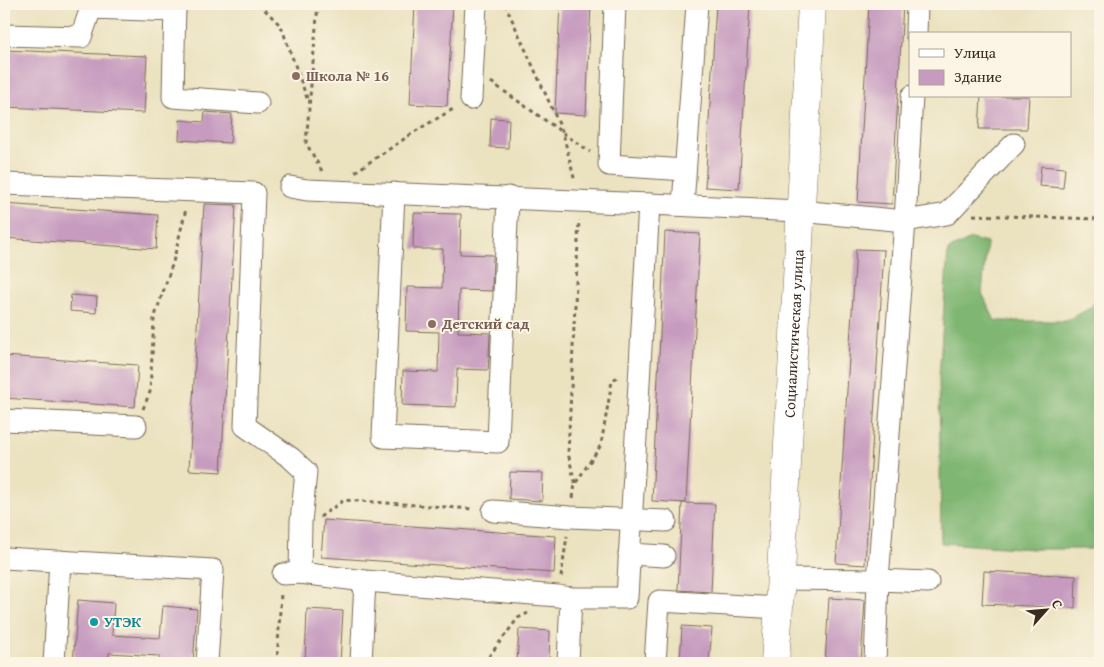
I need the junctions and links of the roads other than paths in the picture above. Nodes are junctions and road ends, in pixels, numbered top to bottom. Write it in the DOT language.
graph roads {
  1 [pos="476,4"];
  2 [pos="616,4"];
  3 [pos="697,4"];
  4 [pos="812,4"];
  5 [pos="917,4"];
  6 [pos="175,7"];
  7 [pos="916,32"];
  8 [pos="4,35"];
  9 [pos="912,98"];
  10 [pos="470,99"];
  11 [pos="258,103"];
  12 [pos="1014,144"];
  13 [pos="685,170"];
  14 [pos="4,184"];
  15 [pos="290,187"];
  16 [pos="394,193"];
  17 [pos="508,197"];
  18 [pos="649,204"];
  19 [pos="683,205"];
  20 [pos="800,211"];
  21 [pos="905,221"];
  22 [pos="4,420"];
  23 [pos="136,426"];
  24 [pos="493,511"];
  25 [pos="631,519"];
  26 [pos="666,522"];
  27 [pos="629,554"];
  28 [pos="664,556"];
  29 [pos="4,558"];
  30 [pos="60,561"];
  31 [pos="781,579"];
  32 [pos="878,580"];
  33 [pos="365,581"];
  34 [pos="928,582"];
  35 [pos="564,597"];
  36 [pos="627,598"];
  37 [pos="660,601"];
  38 [pos="779,608"];
  39 [pos="54,663"];
  40 [pos="208,663"];
  41 [pos="361,663"];
  42 [pos="568,663"];
  43 [pos="655,663"];
  44 [pos="775,663"];
  45 [pos="875,663"];
  1 -- 10 [label="lane"];
  2 -- 13 [label="lane"];
  3 -- 13 [label="lane"];
  4 -- 20 [label="main road, Социалистическая улица"];
  5 -- 7 [label="lane"];
  6 -- 8 [label="lane"];
  6 -- 11 [label="lane"];
  9 -- 21 [label="lane"];
  12 -- 21 [label="lane"];
  13 -- 19 [label="lane"];
  14 -- 33 [label="lane"];
  15 -- 16 [label="lane"];
  16 -- 17 [label="lane"];
  16 -- 17 [label="lane"];
  17 -- 18 [label="lane"];
  18 -- 19 [label="lane"];
  18 -- 25 [label="lane"];
  19 -- 20 [label="lane"];
  20 -- 21 [label="lane"];
  20 -- 31 [label="main road, Социалистическая улица"];
  21 -- 32 [label="lane"];
  22 -- 23 [label="lane"];
  24 -- 25 [label="lane"];
  25 -- 26 [label="lane"];
  25 -- 27 [label="lane"];
  27 -- 28 [label="lane"];
  27 -- 36 [label="lane"];
  29 -- 30 [label="lane"];
  30 -- 39 [label="lane"];
  30 -- 40 [label="lane"];
  31 -- 32 [label="lane"];
  31 -- 38 [label="main road, Социалистическая улица"];
  32 -- 34 [label="lane"];
  32 -- 45 [label="lane"];
  33 -- 35 [label="lane"];
  33 -- 41 [label="lane"];
  35 -- 36 [label="lane"];
  35 -- 42 [label="lane"];
  36 -- 37 [label="lane"];
  37 -- 38 [label="lane"];
  37 -- 43 [label="lane"];
  38 -- 44 [label="main road, Социалистическая улица"];
}
